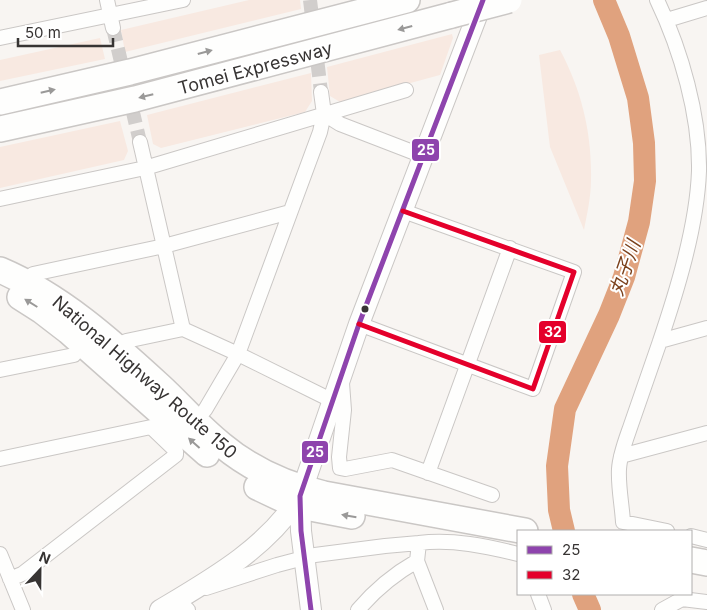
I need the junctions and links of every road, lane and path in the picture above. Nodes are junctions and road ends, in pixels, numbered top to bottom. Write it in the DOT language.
graph roads {
  1 [pos="107,0"];
  2 [pos="183,0"];
  3 [pos="407,0"];
  4 [pos="483,0"];
  5 [pos="509,0"];
  6 [pos="657,0"];
  7 [pos="707,8"];
  8 [pos="667,20"];
  9 [pos="112,22"];
  10 [pos="0,38"];
  11 [pos="406,90"];
  12 [pos="321,92"];
  13 [pos="0,102"];
  14 [pos="324,114"];
  15 [pos="701,116"];
  16 [pos="0,129"];
  17 [pos="140,142"];
  18 [pos="423,156"];
  19 [pos="145,168"];
  20 [pos="0,199"];
  21 [pos="403,211"];
  22 [pos="290,212"];
  23 [pos="707,220"];
  24 [pos="693,224"];
  25 [pos="164,246"];
  26 [pos="510,248"];
  27 [pos="0,270"];
  28 [pos="27,281"];
  29 [pos="0,287"];
  30 [pos="359,324"];
  31 [pos="707,328"];
  32 [pos="183,329"];
  33 [pos="126,341"];
  34 [pos="660,341"];
  35 [pos="238,354"];
  36 [pos="74,355"];
  37 [pos="468,365"];
  38 [pos="0,370"];
  39 [pos="341,377"];
  40 [pos="333,401"];
  41 [pos="205,410"];
  42 [pos="707,433"];
  43 [pos="621,456"];
  44 [pos="0,459"];
  45 [pos="428,473"];
  46 [pos="492,495"];
  47 [pos="300,499"];
  48 [pos="518,530"];
  49 [pos="662,530"];
  50 [pos="692,536"];
  51 [pos="707,540"];
  52 [pos="419,543"];
  53 [pos="517,545"];
  54 [pos="0,554"];
  55 [pos="517,554"];
  56 [pos="305,558"];
  57 [pos="692,560"];
  58 [pos="417,561"];
  59 [pos="707,563"];
  60 [pos="692,575"];
  61 [pos="707,578"];
  62 [pos="10,579"];
  63 [pos="538,595"];
  64 [pos="186,600"];
  65 [pos="707,602"];
  66 [pos="23,610"];
  67 [pos="160,610"];
  68 [pos="311,610"];
  69 [pos="358,610"];
  70 [pos="436,610"];
  71 [pos="544,610"];
  72 [pos="662,610"];
  1 -- 9 [label="street"];
  2 -- 9 [label="street"];
  13 -- 3 [label="highway, Tomei Expressway, one-way"];
  4 -- 18 [label="street"];
  5 -- 16 [label="highway, Tomei Expressway, one-way, bridge"];
  6 -- 8 [label="street"];
  7 -- 8 [label="street"];
  8 -- 15 [label="street"];
  9 -- 10 [label="street"];
  11 -- 14 [label="street"];
  12 -- 14 [label="street"];
  14 -- 18 [label="street"];
  14 -- 19 [label="street"];
  14 -- 22 [label="street"];
  15 -- 24 [label="street"];
  17 -- 19 [label="street"];
  18 -- 21 [label="street"];
  19 -- 20 [label="street"];
  19 -- 25 [label="street"];
  21 -- 26 [label="street"];
  21 -- 30 [label="street"];
  22 -- 25 [label="street"];
  22 -- 35 [label="street"];
  23 -- 24 [label="street"];
  24 -- 34 [label="street"];
  25 -- 28 [label="street"];
  25 -- 32 [label="street"];
  26 -- 37 [label="street"];
  26 -- 37 [label="street"];
  27 -- 28 [label="highway, National Highway Route 150"];
  28 -- 47 [label="highway, National Highway Route 150"];
  47 -- 29 [label="highway, National Highway Route 150, one-way"];
  30 -- 37 [label="street"];
  30 -- 39 [label="street"];
  31 -- 34 [label="street"];
  32 -- 33 [label="street"];
  32 -- 35 [label="street"];
  34 -- 43 [label="street"];
  35 -- 40 [label="street"];
  35 -- 41 [label="street"];
  36 -- 38 [label="street"];
  37 -- 45 [label="street"];
  39 -- 40 [label="street"];
  39 -- 45 [label="street"];
  40 -- 47 [label="street"];
  42 -- 43 [label="street"];
  43 -- 49 [label="street"];
  44 -- 62 [label="street"];
  45 -- 46 [label="street"];
  47 -- 48 [label="highway, National Highway Route 150"];
  53 -- 47 [label="highway, National Highway Route 150, one-way"];
  47 -- 56 [label="street"];
  47 -- 64 [label="street"];
  50 -- 51 [label="street"];
  52 -- 55 [label="street"];
  52 -- 56 [label="street"];
  52 -- 58 [label="street"];
  54 -- 62 [label="street"];
  56 -- 64 [label="street"];
  56 -- 68 [label="street"];
  57 -- 59 [label="highway"];
  58 -- 69 [label="street"];
  58 -- 70 [label="street"];
  60 -- 61 [label="highway"];
  62 -- 66 [label="street"];
  63 -- 71 [label="street"];
  64 -- 67 [label="street"];
  65 -- 72 [label="street"];
}
